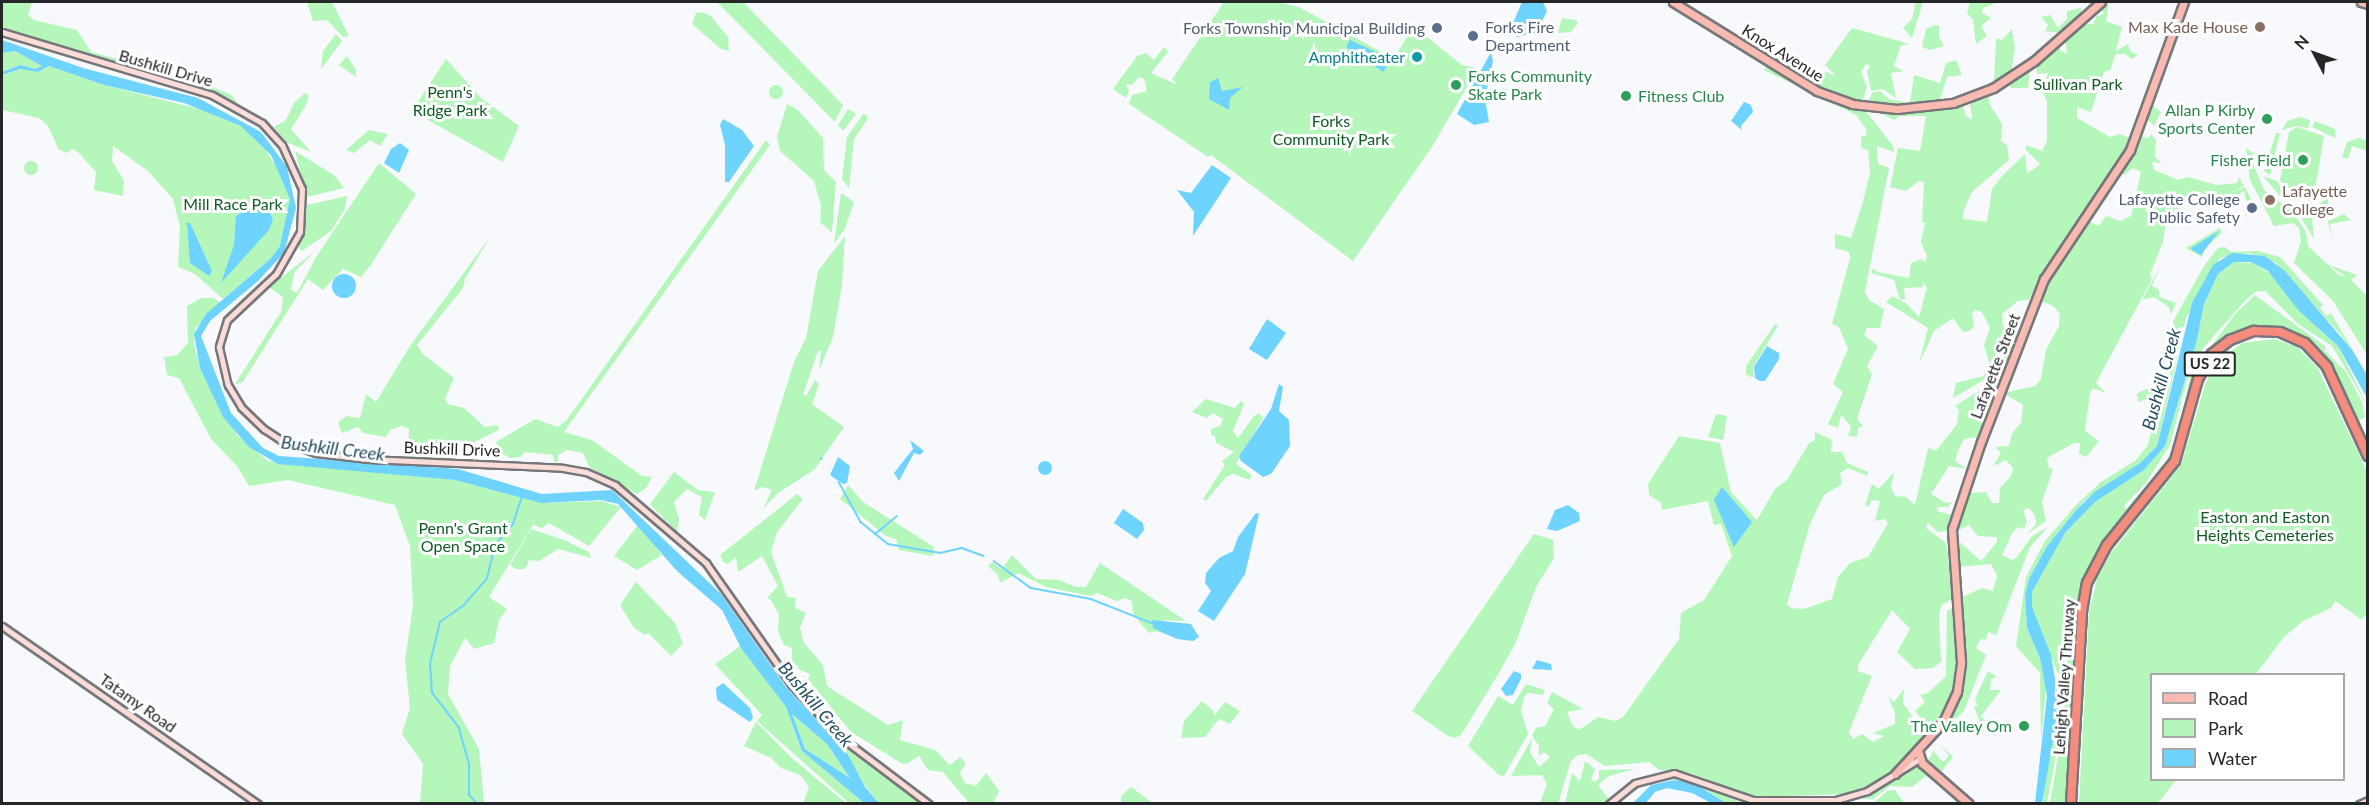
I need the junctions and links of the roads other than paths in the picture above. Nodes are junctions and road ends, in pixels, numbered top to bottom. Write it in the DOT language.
graph roads {
  1 [pos="1673,2"];
  2 [pos="2101,2"];
  3 [pos="2184,2"];
  4 [pos="2361,2"];
  5 [pos="2367,4"];
  6 [pos="2,32"];
  7 [pos="2352,429"];
  8 [pos="2367,456"];
  9 [pos="2367,465"];
  10 [pos="2,626"];
  11 [pos="1919,748"];
  12 [pos="1919,759"];
  13 [pos="1895,774"];
  14 [pos="2367,800"];
  15 [pos="258,804"];
  16 [pos="928,804"];
  17 [pos="1609,804"];
  18 [pos="1970,804"];
  19 [pos="2073,804"];
  20 [pos="2359,804"];
  1 -- 2 [label="main road, Knox Avenue"];
  3 -- 11 [label="main road, Lafayette Street"];
  4 -- 5 [label="main road"];
  6 -- 16 [label="main road, Bushkill Drive"];
  7 -- 8 [label="highway, Lehigh Valley Thruway / US 22"];
  7 -- 9 [label="highway, Lehigh Valley Thruway / US 22"];
  7 -- 19 [label="highway, Lehigh Valley Thruway / US 22"];
  10 -- 15 [label="main road, Tatamy Road"];
  11 -- 12 [label="main road"];
  11 -- 13 [label="main road, Lafayette Street"];
  12 -- 13 [label="main road"];
  12 -- 18 [label="main road"];
  13 -- 17 [label="main road"];
  14 -- 20 [label="main road"];
}
